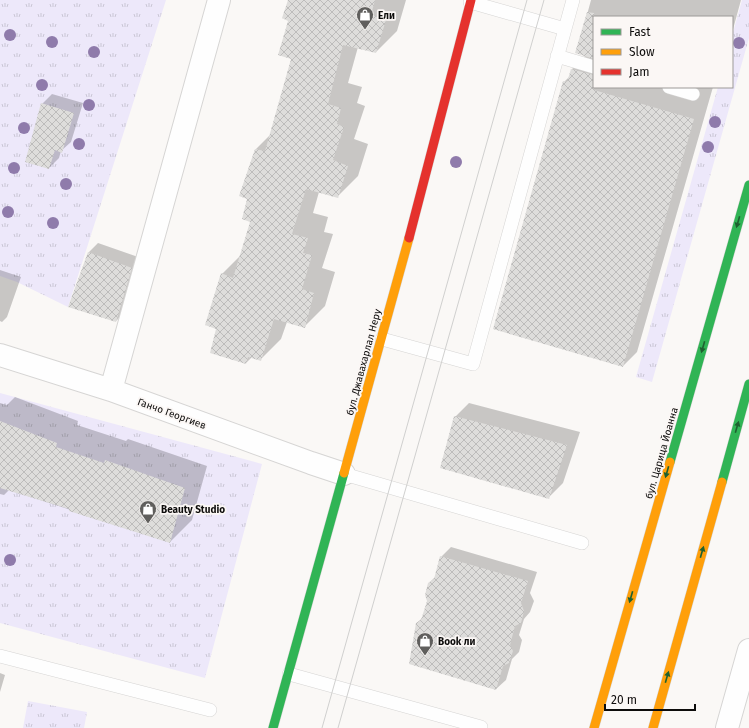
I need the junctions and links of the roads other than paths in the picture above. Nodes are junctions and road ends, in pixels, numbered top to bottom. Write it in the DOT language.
graph roads {
  1 [pos="219,0"];
  2 [pos="573,0"];
  3 [pos="470,1"];
  4 [pos="565,30"];
  5 [pos="557,56"];
  6 [pos="593,67"];
  7 [pos="672,88"];
  8 [pos="693,94"];
  9 [pos="749,185"];
  10 [pos="382,339"];
  11 [pos="0,355"];
  12 [pos="749,384"];
  13 [pos="111,390"];
  14 [pos="344,474"];
  15 [pos="582,543"];
  16 [pos="749,650"];
  17 [pos="0,656"];
  18 [pos="289,674"];
  19 [pos="210,710"];
  20 [pos="481,727"];
  21 [pos="273,728"];
  22 [pos="594,728"];
  23 [pos="653,728"];
  24 [pos="727,728"];
  1 -- 13 [label="street"];
  2 -- 4 [label="lane"];
  3 -- 4 [label="lane"];
  3 -- 10 [label="main road, бул. Джавахарлал Неру"];
  4 -- 5 [label="lane"];
  5 -- 6 [label="lane"];
  5 -- 10 [label="lane"];
  7 -- 8 [label="lane"];
  9 -- 22 [label="main road, бул. Царица Йоанна, one-way"];
  10 -- 14 [label="main road, бул. Джавахарлал Неру"];
  11 -- 13 [label="street, Ганчо Георгиев"];
  23 -- 12 [label="main road, one-way"];
  13 -- 14 [label="street, Ганчо Георгиев"];
  14 -- 15 [label="lane"];
  14 -- 18 [label="main road, бул. Джавахарлал Неру"];
  16 -- 24 [label="street"];
  17 -- 19 [label="lane"];
  18 -- 20 [label="lane"];
  18 -- 21 [label="main road, бул. Джавахарлал Неру"];
}
